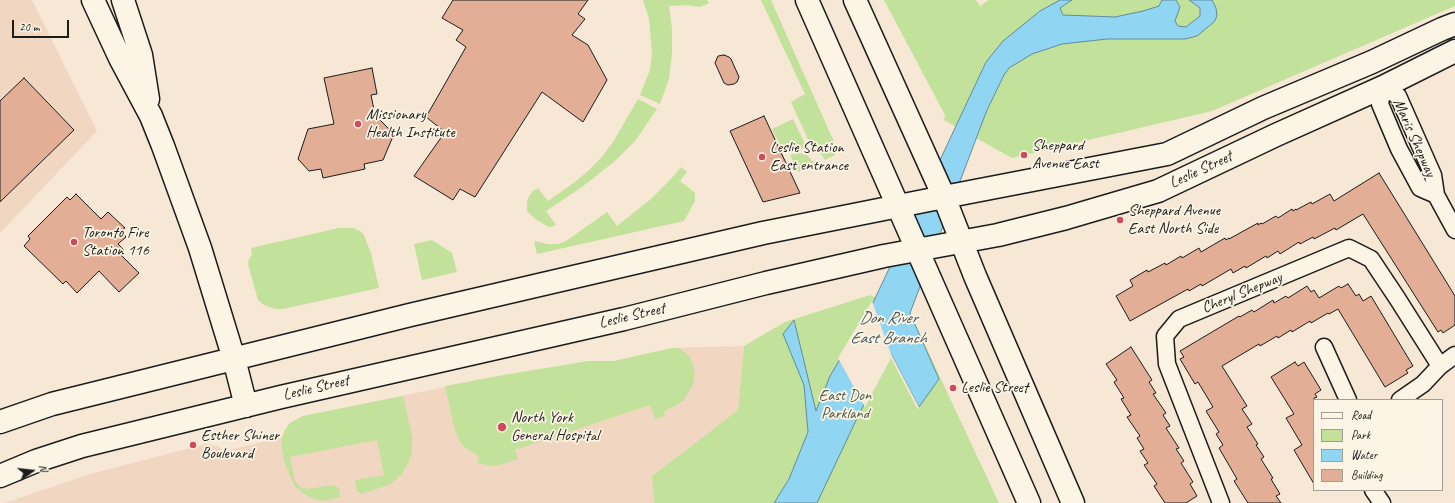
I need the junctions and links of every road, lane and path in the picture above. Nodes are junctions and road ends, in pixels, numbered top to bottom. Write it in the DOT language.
graph roads {
  1 [pos="94,0"];
  2 [pos="123,0"];
  3 [pos="807,0"];
  4 [pos="855,0"];
  5 [pos="1455,24"];
  6 [pos="1455,51"];
  7 [pos="1372,62"];
  8 [pos="1383,87"];
  9 [pos="151,116"];
  10 [pos="944,197"];
  11 [pos="898,206"];
  12 [pos="1455,230"];
  13 [pos="962,242"];
  14 [pos="917,250"];
  15 [pos="1324,348"];
  16 [pos="1455,355"];
  17 [pos="234,359"];
  18 [pos="1440,366"];
  19 [pos="1348,399"];
  20 [pos="1401,399"];
  21 [pos="246,406"];
  22 [pos="0,422"];
  23 [pos="0,476"];
  24 [pos="1374,491"];
  25 [pos="1029,503"];
  26 [pos="1073,503"];
  27 [pos="1221,503"];
  28 [pos="1382,503"];
  1 -- 9 [label="main road"];
  2 -- 9 [label="main road"];
  3 -- 11 [label="main road"];
  4 -- 10 [label="main road"];
  5 -- 7 [label="main road, Leslie Street"];
  6 -- 8 [label="main road, Leslie Street"];
  7 -- 8 [label="street, Maris Shepway"];
  7 -- 10 [label="main road, Leslie Street"];
  8 -- 12 [label="street, Maris Shepway"];
  8 -- 13 [label="main road, Leslie Street"];
  9 -- 17 [label="main road"];
  10 -- 11 [label="main road, Leslie Street"];
  10 -- 13 [label="main road"];
  11 -- 14 [label="main road"];
  11 -- 17 [label="main road, Leslie Street"];
  13 -- 14 [label="main road, Leslie Street"];
  13 -- 26 [label="main road"];
  14 -- 21 [label="main road, Leslie Street"];
  14 -- 25 [label="main road"];
  15 -- 19 [label="street"];
  16 -- 18 [label="street"];
  17 -- 21 [label="main road"];
  17 -- 22 [label="main road, Leslie Street"];
  18 -- 20 [label="street"];
  18 -- 27 [label="street, Cheryl Shepway"];
  21 -- 23 [label="main road, Leslie Street"];
  24 -- 28 [label="street"];
}
